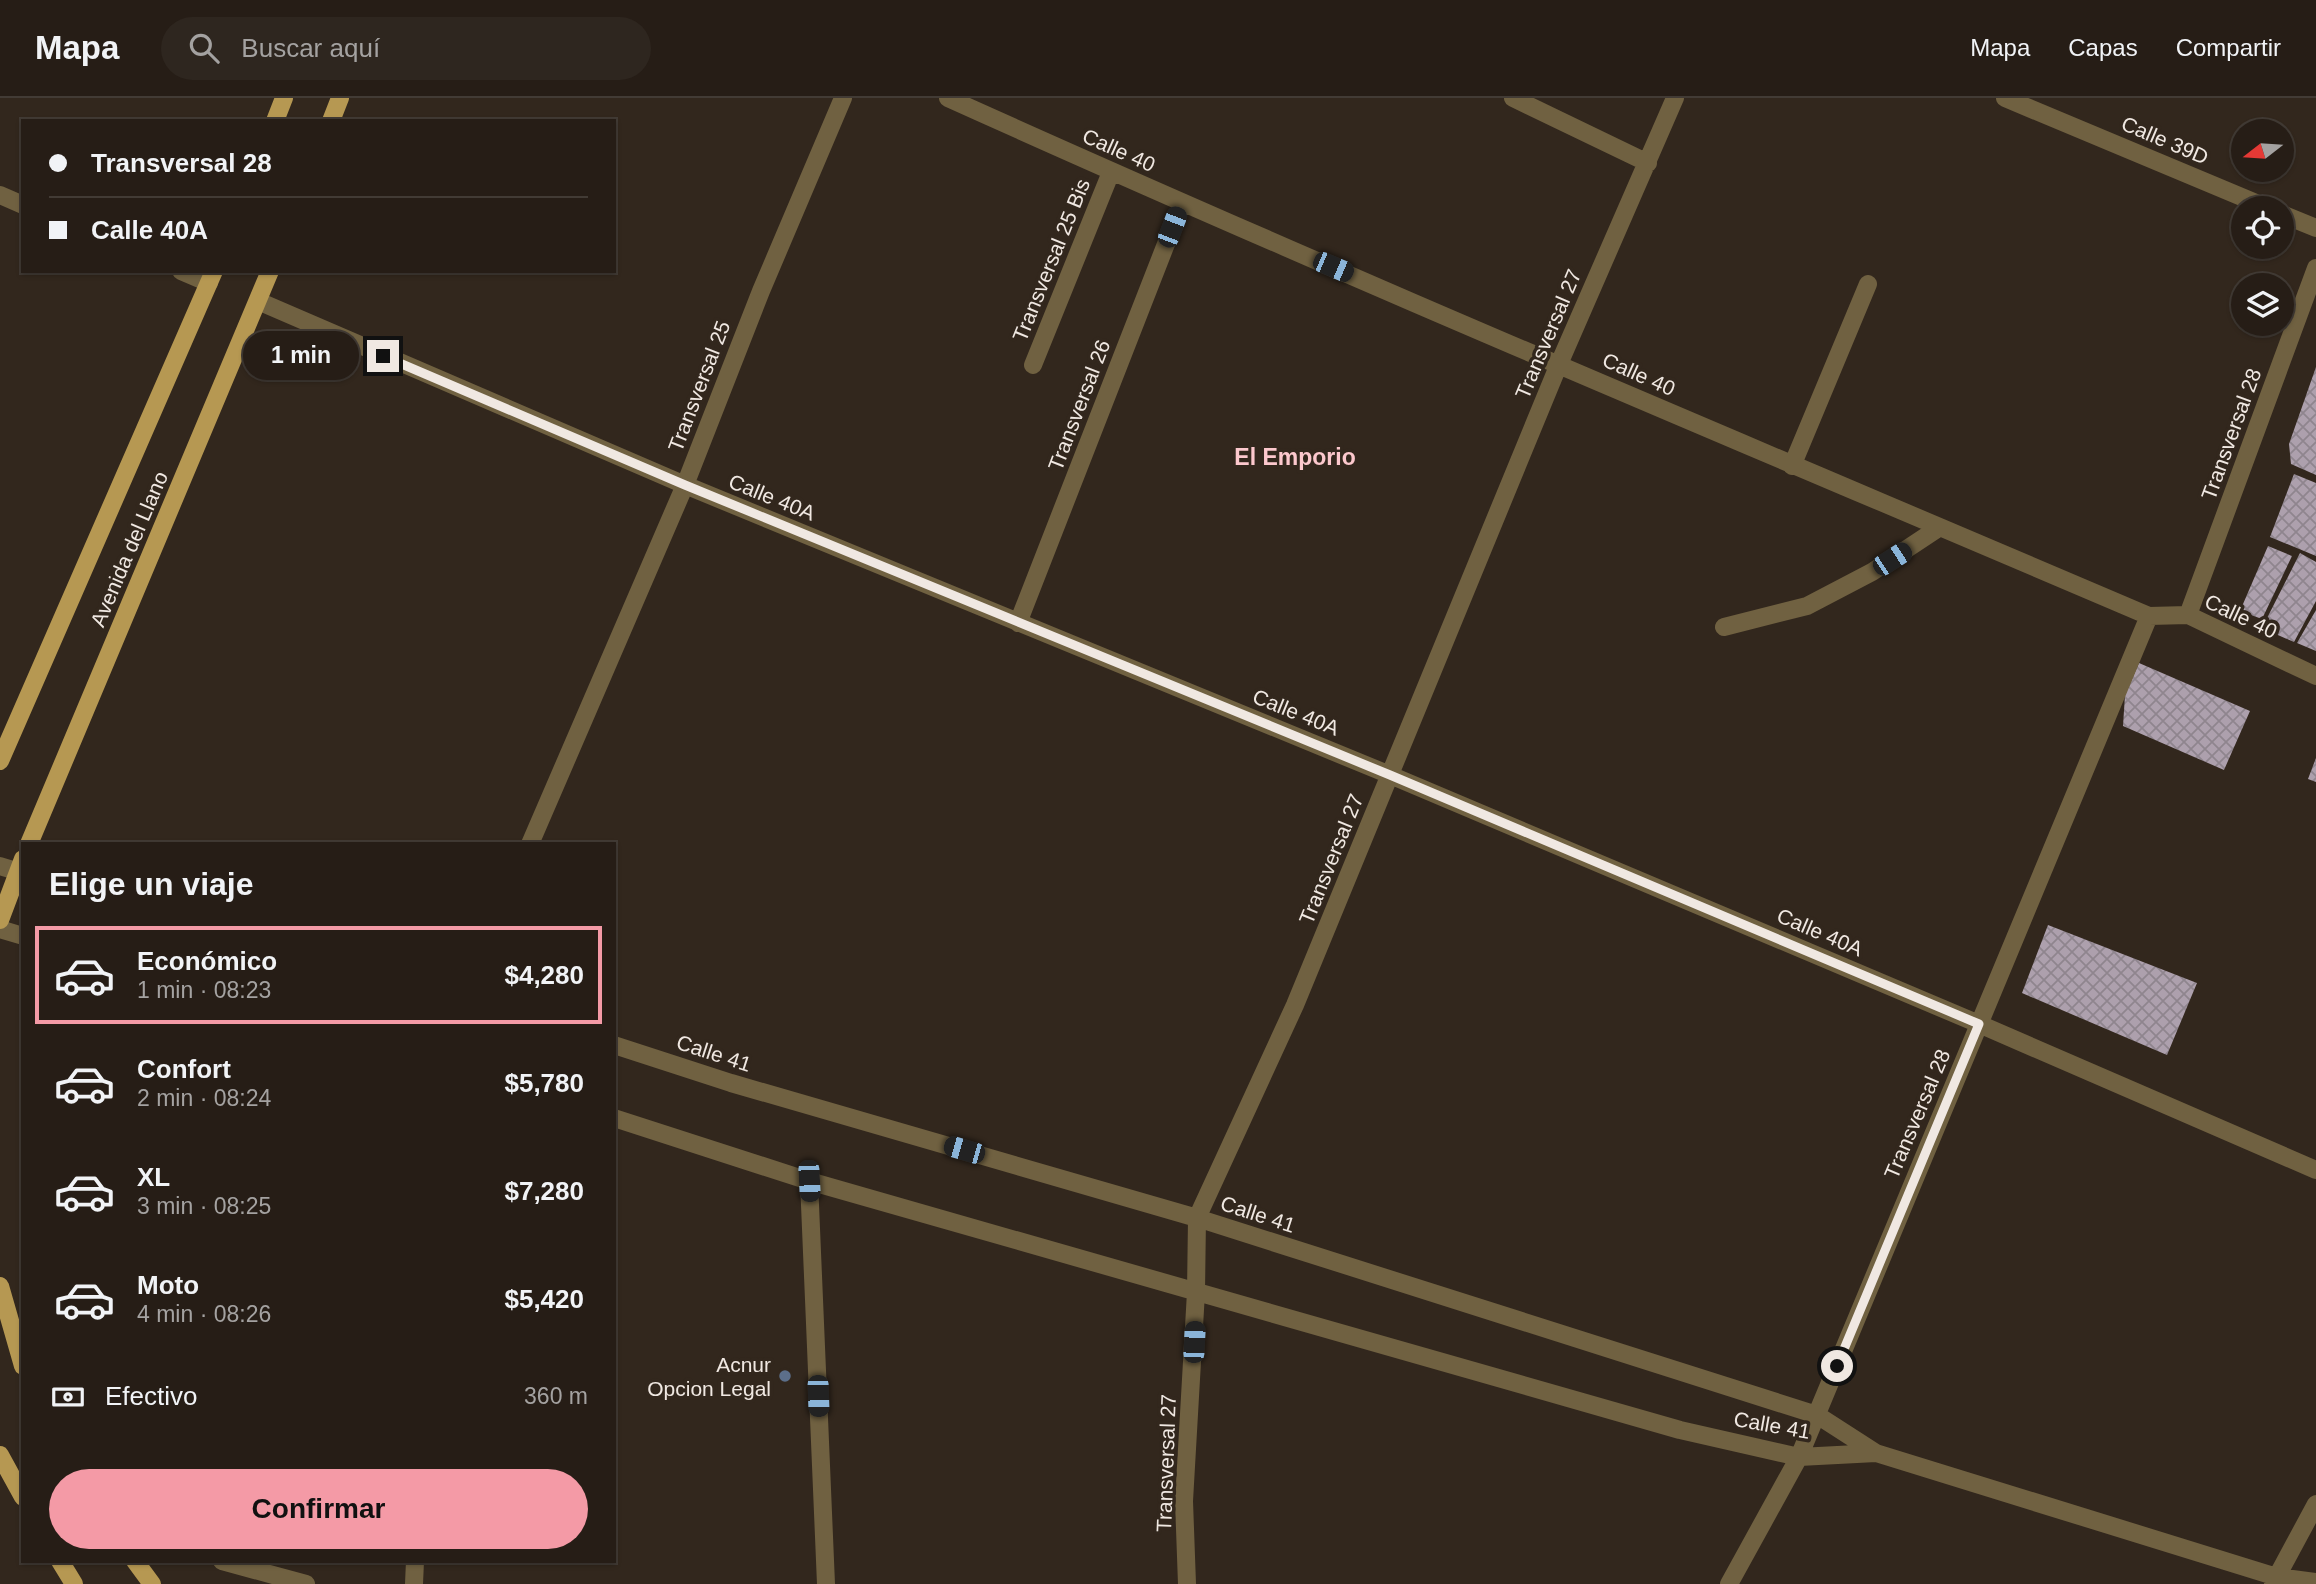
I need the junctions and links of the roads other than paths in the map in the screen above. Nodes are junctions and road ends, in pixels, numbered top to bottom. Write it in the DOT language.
graph roads {
  1 [pos="284,98"];
  2 [pos="340,98"];
  3 [pos="843,98"];
  4 [pos="948,98"];
  5 [pos="1513,98"];
  6 [pos="1675,98"];
  7 [pos="2005,98"];
  8 [pos="276,119"];
  9 [pos="332,119"];
  10 [pos="1648,163"];
  11 [pos="1111,172"];
  12 [pos="0,195"];
  13 [pos="2239,196"];
  14 [pos="1182,202"];
  15 [pos="21,204"];
  16 [pos="2294,219"];
  17 [pos="2316,228"];
  18 [pos="2316,268"];
  19 [pos="191,273"];
  20 [pos="269,273"];
  21 [pos="211,277"];
  22 [pos="1868,284"];
  23 [pos="258,302"];
  24 [pos="1559,364"];
  25 [pos="1033,365"];
  26 [pos="1792,466"];
  27 [pos="685,485"];
  28 [pos="1940,527"];
  29 [pos="2188,615"];
  30 [pos="2149,616"];
  31 [pos="1018,623"];
  32 [pos="1724,626"];
  33 [pos="2316,676"];
  34 [pos="0,761"];
  35 [pos="1390,775"];
  36 [pos="30,842"];
  37 [pos="531,842"];
  38 [pos="16,867"];
  39 [pos="0,920"];
  40 [pos="0,929"];
  41 [pos="21,935"];
  42 [pos="1979,1024"];
  43 [pos="616,1046"];
  44 [pos="616,1119"];
  45 [pos="2316,1170"];
  46 [pos="809,1181"];
  47 [pos="1196,1218"];
  48 [pos="0,1286"];
  49 [pos="1196,1292"];
  50 [pos="21,1359"];
  51 [pos="1817,1415"];
  52 [pos="1876,1453"];
  53 [pos="0,1455"];
  54 [pos="1799,1457"];
  55 [pos="21,1493"];
  56 [pos="2316,1504"];
  57 [pos="61,1563"];
  58 [pos="136,1563"];
  59 [pos="229,1563"];
  60 [pos="415,1563"];
  61 [pos="2275,1580"];
  62 [pos="2316,1582"];
  63 [pos="74,1584"];
  64 [pos="152,1584"];
  65 [pos="306,1584"];
  66 [pos="414,1584"];
  67 [pos="826,1584"];
  68 [pos="1187,1584"];
  69 [pos="1729,1584"];
  1 -- 8 [label="main road"];
  2 -- 9 [label="main road"];
  3 -- 27 [label="street, Transversal 25"];
  4 -- 11 [label="street, Calle 40"];
  5 -- 10 [label="street"];
  6 -- 10 [label="street, Transversal 27"];
  7 -- 13 [label="street, Calle 39D"];
  10 -- 24 [label="street, Transversal 27"];
  11 -- 14 [label="street, Calle 40"];
  11 -- 25 [label="street, Transversal 25 Bis"];
  12 -- 15 [label="street"];
  14 -- 24 [label="street, Calle 40"];
  14 -- 31 [label="street, Transversal 26"];
  16 -- 17 [label="street"];
  18 -- 29 [label="street, Transversal 28"];
  19 -- 21 [label="street"];
  20 -- 23 [label="main road, Avenida del Llano"];
  21 -- 34 [label="main road, Avenida del Llano"];
  22 -- 26 [label="street"];
  23 -- 27 [label="street, Calle 40A"];
  23 -- 36 [label="main road, Avenida del Llano"];
  24 -- 26 [label="street, Calle 40"];
  24 -- 35 [label="street, Transversal 27"];
  26 -- 28 [label="street, Calle 40"];
  27 -- 31 [label="street, Calle 40A"];
  27 -- 37 [label="street, Transversal 25"];
  28 -- 30 [label="street, Calle 40"];
  28 -- 32 [label="street"];
  29 -- 30 [label="street, Calle 40"];
  29 -- 33 [label="street, Calle 40"];
  30 -- 42 [label="street, Transversal 28"];
  31 -- 35 [label="street, Calle 40A"];
  35 -- 42 [label="street, Calle 40A"];
  35 -- 47 [label="street, Transversal 27"];
  38 -- 39 [label="main road"];
  40 -- 41 [label="street"];
  42 -- 45 [label="street, Calle 40A"];
  42 -- 51 [label="street, Transversal 28"];
  43 -- 47 [label="street, Calle 41"];
  44 -- 46 [label="street, Calle 41"];
  46 -- 49 [label="street, Calle 41"];
  46 -- 67 [label="street"];
  47 -- 49 [label="street, Transversal 27"];
  47 -- 51 [label="street, Calle 41"];
  48 -- 50 [label="main road"];
  49 -- 54 [label="street, Calle 41"];
  49 -- 68 [label="street, Transversal 27"];
  51 -- 52 [label="street, Calle 41"];
  51 -- 54 [label="street, Transversal 28"];
  52 -- 54 [label="street, Calle 41"];
  52 -- 61 [label="street, Calle 41"];
  53 -- 55 [label="main road"];
  54 -- 69 [label="street, Transversal 28"];
  56 -- 61 [label="street"];
  57 -- 63 [label="main road"];
  58 -- 64 [label="main road"];
  59 -- 65 [label="street"];
  60 -- 66 [label="street"];
  61 -- 62 [label="street, Calle 41"];
}
